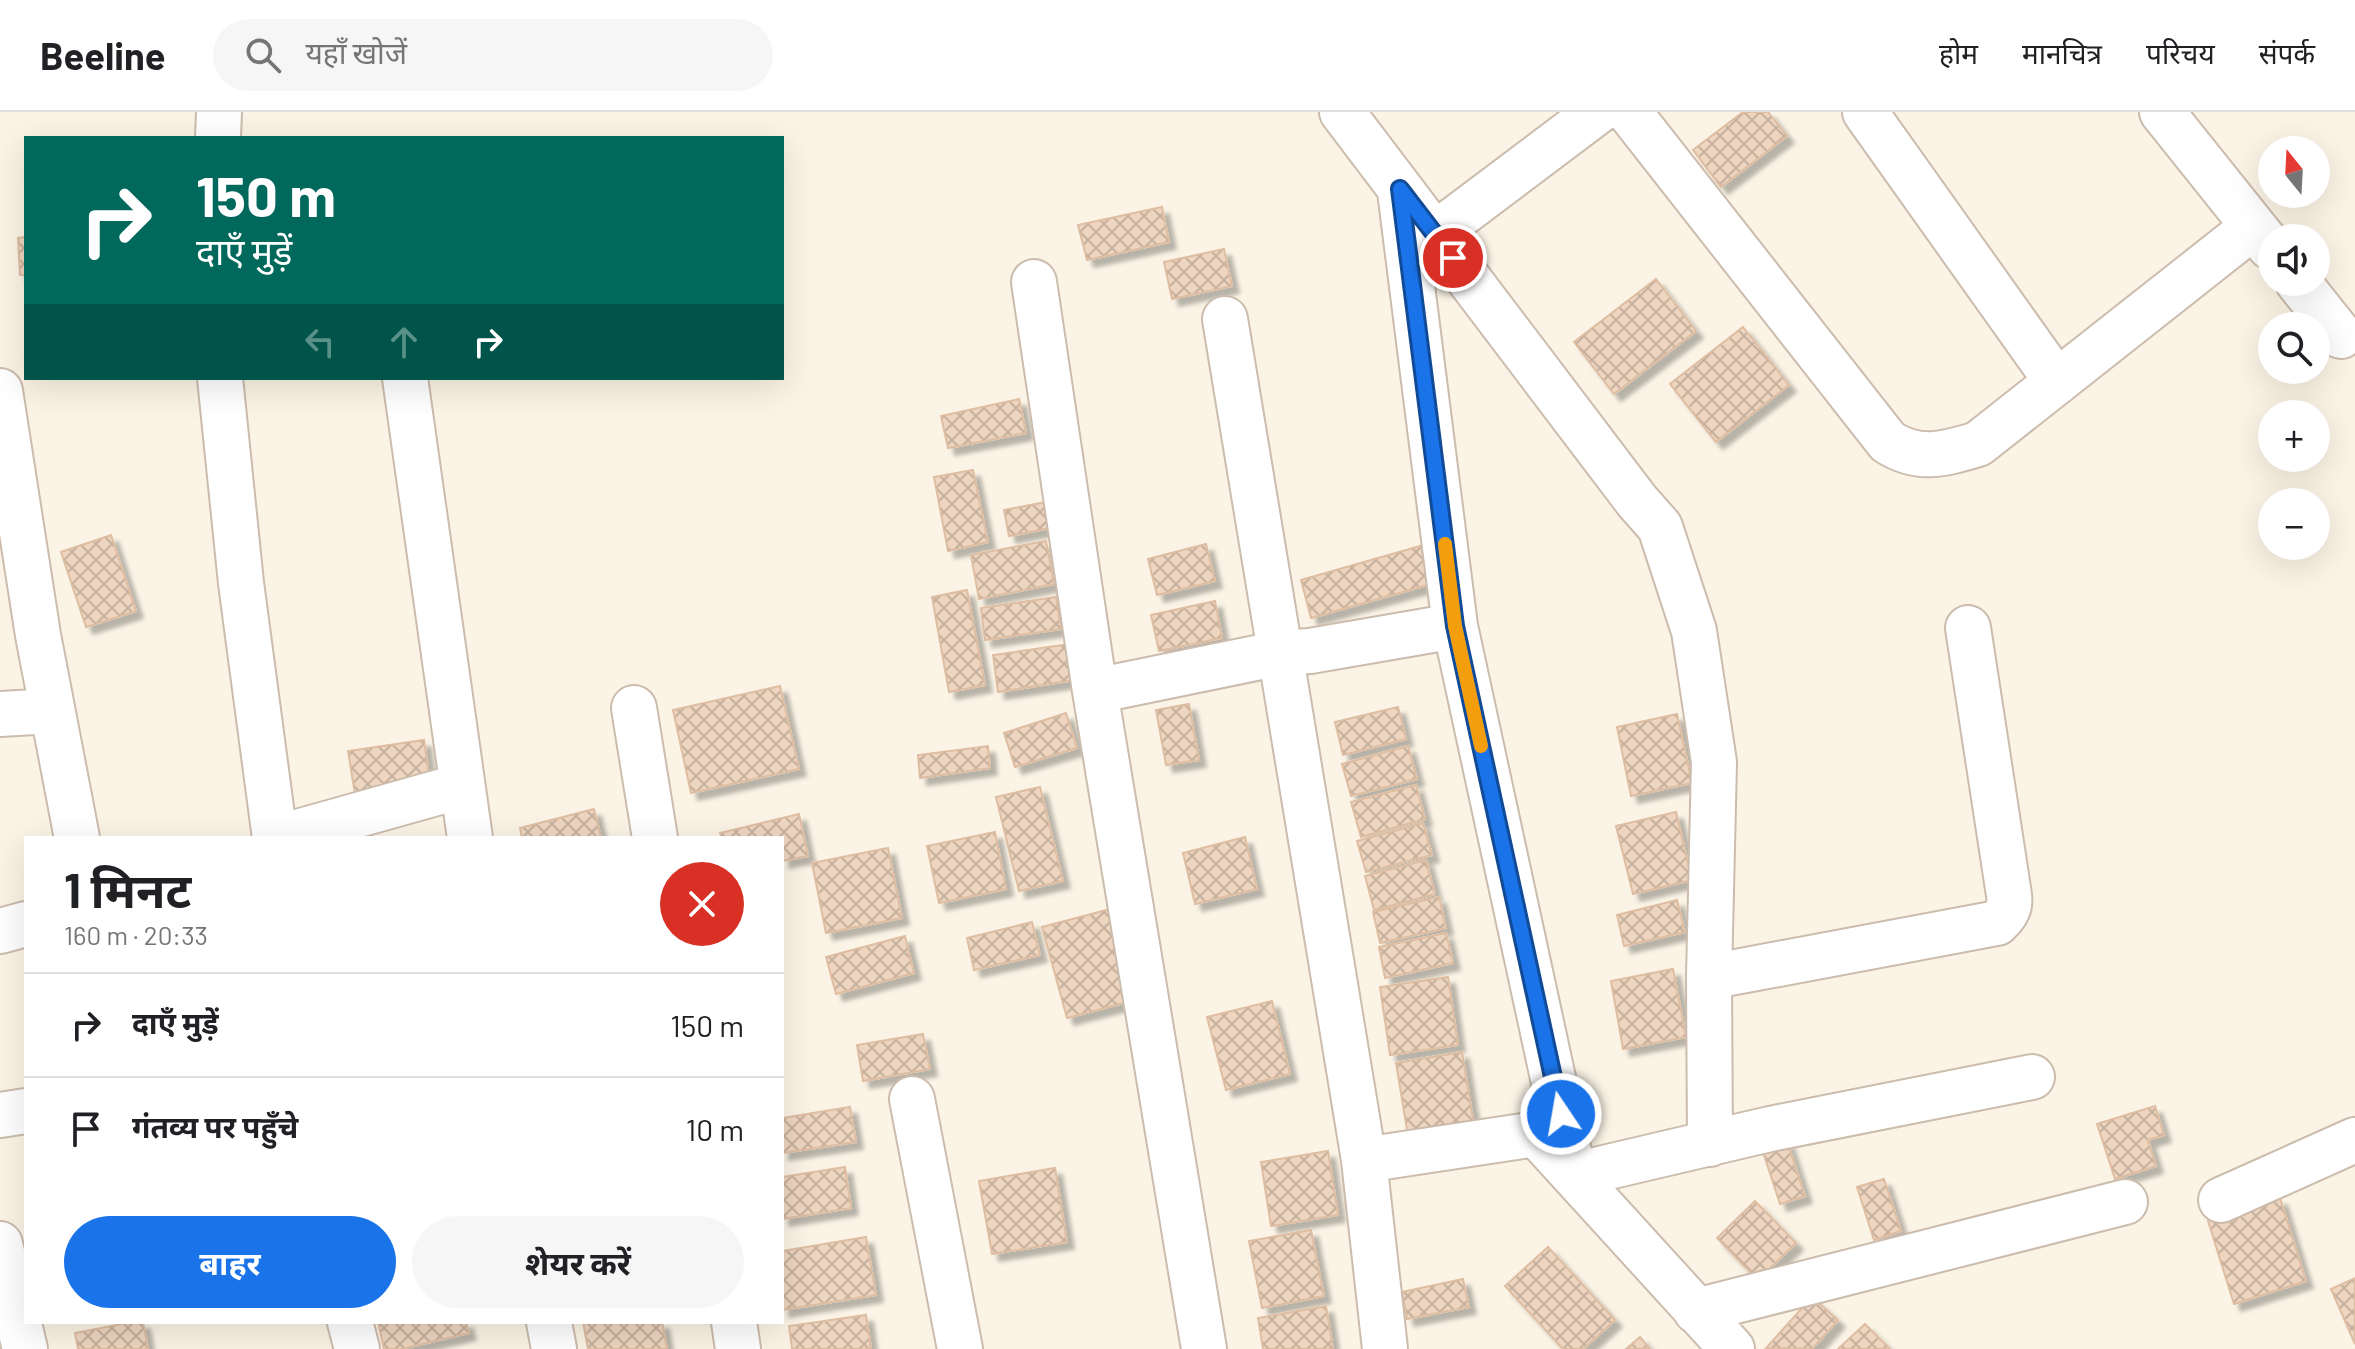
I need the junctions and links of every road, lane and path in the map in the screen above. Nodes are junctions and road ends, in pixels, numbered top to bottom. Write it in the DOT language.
graph roads {
  1 [pos="219,112"];
  2 [pos="1342,112"];
  3 [pos="1597,112"];
  4 [pos="1629,112"];
  5 [pos="1865,112"];
  6 [pos="2162,112"];
  7 [pos="218,136"];
  8 [pos="1400,189"];
  9 [pos="2258,232"];
  10 [pos="1435,234"];
  11 [pos="2258,241"];
  12 [pos="1034,282"];
  13 [pos="2309,296"];
  14 [pos="1225,319"];
  15 [pos="2341,336"];
  16 [pos="220,380"];
  17 [pos="405,380"];
  18 [pos="2057,382"];
  19 [pos="0,391"];
  20 [pos="1455,626"];
  21 [pos="1968,628"];
  22 [pos="1280,653"];
  23 [pos="1095,691"];
  24 [pos="634,708"];
  25 [pos="52,711"];
  26 [pos="0,714"];
  27 [pos="461,786"];
  28 [pos="77,836"];
  29 [pos="275,836"];
  30 [pos="282,836"];
  31 [pos="470,836"];
  32 [pos="655,836"];
  33 [pos="24,925"];
  34 [pos="0,931"];
  35 [pos="1709,977"];
  36 [pos="2032,1077"];
  37 [pos="912,1099"];
  38 [pos="24,1111"];
  39 [pos="0,1115"];
  40 [pos="2355,1140"];
  41 [pos="1710,1144"];
  42 [pos="1364,1160"];
  43 [pos="1574,1175"];
  44 [pos="2221,1200"];
  45 [pos="2125,1202"];
  46 [pos="0,1244"];
  47 [pos="1696,1311"];
  48 [pos="351,1324"];
  49 [pos="549,1324"];
  50 [pos="734,1324"];
  51 [pos="17,1325"];
  52 [pos="357,1349"];
  53 [pos="554,1349"];
  54 [pos="738,1349"];
  55 [pos="960,1349"];
  56 [pos="1204,1349"];
  57 [pos="1385,1349"];
  58 [pos="1732,1349"];
  1 -- 7 [label="street"];
  2 -- 8 [label="street"];
  3 -- 10 [label="street"];
  4 -- 18 [label="street"];
  5 -- 18 [label="street"];
  6 -- 9 [label="street"];
  8 -- 10 [label="street"];
  8 -- 20 [label="street"];
  10 -- 35 [label="street"];
  11 -- 18 [label="street"];
  12 -- 23 [label="street"];
  13 -- 15 [label="street"];
  14 -- 22 [label="street"];
  16 -- 29 [label="street"];
  17 -- 27 [label="street"];
  19 -- 25 [label="street"];
  20 -- 22 [label="street"];
  20 -- 43 [label="street"];
  21 -- 35 [label="street"];
  22 -- 23 [label="street"];
  22 -- 42 [label="street"];
  23 -- 56 [label="street"];
  24 -- 32 [label="street"];
  25 -- 26 [label="street"];
  25 -- 28 [label="street"];
  27 -- 30 [label="street"];
  27 -- 31 [label="street"];
  33 -- 34 [label="street"];
  35 -- 41 [label="street"];
  36 -- 41 [label="street"];
  37 -- 55 [label="street"];
  38 -- 39 [label="street"];
  40 -- 44 [label="street"];
  41 -- 43 [label="street"];
  42 -- 43 [label="street"];
  42 -- 57 [label="street"];
  43 -- 47 [label="street"];
  45 -- 47 [label="street"];
  46 -- 51 [label="street"];
  47 -- 58 [label="street"];
  48 -- 52 [label="street"];
  49 -- 53 [label="street"];
  50 -- 54 [label="street"];
}
